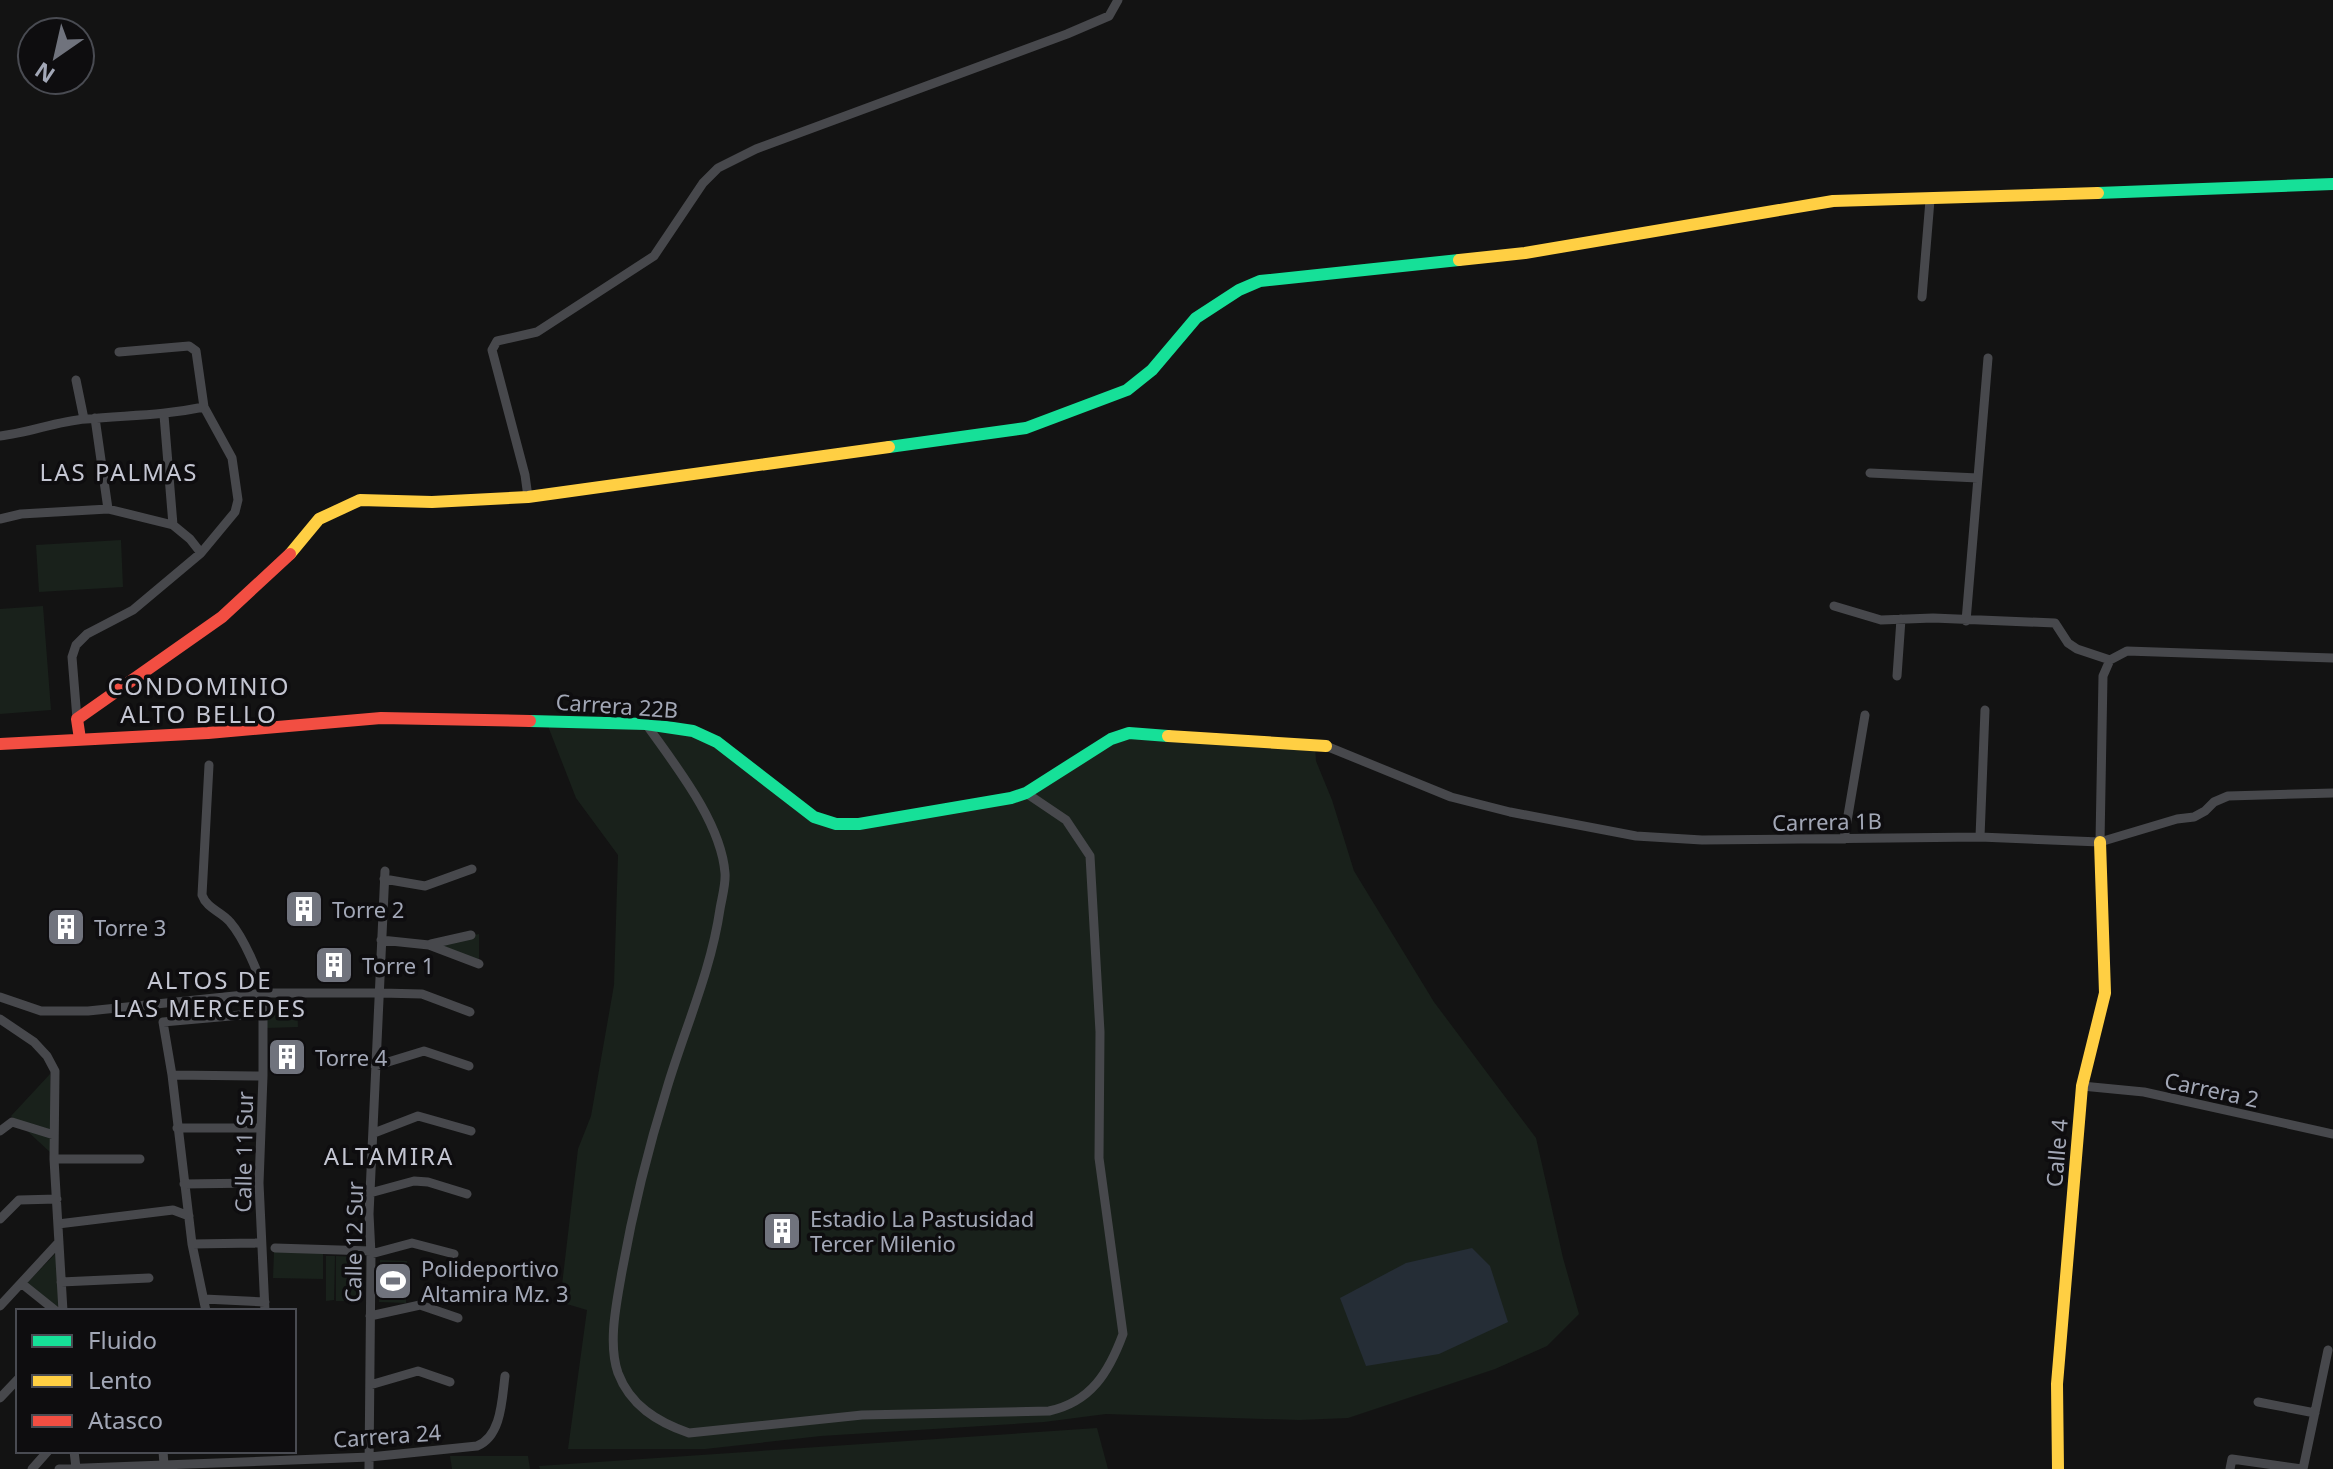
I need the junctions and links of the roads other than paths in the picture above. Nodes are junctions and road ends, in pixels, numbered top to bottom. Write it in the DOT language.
graph roads {
  1 [pos="1118,0"];
  2 [pos="2333,184"];
  3 [pos="1930,200"];
  4 [pos="1922,297"];
  5 [pos="119,352"];
  6 [pos="1988,358"];
  7 [pos="76,380"];
  8 [pos="204,407"];
  9 [pos="164,415"];
  10 [pos="89,418"];
  11 [pos="0,436"];
  12 [pos="1870,473"];
  13 [pos="1978,478"];
  14 [pos="528,497"];
  15 [pos="108,509"];
  16 [pos="0,519"];
  17 [pos="173,525"];
  18 [pos="201,553"];
  19 [pos="1834,606"];
  20 [pos="1901,619"];
  21 [pos="1966,621"];
  22 [pos="2333,658"];
  23 [pos="2110,660"];
  24 [pos="1897,676"];
  25 [pos="1985,710"];
  26 [pos="1865,715"];
  27 [pos="77,719"];
  28 [pos="646,724"];
  29 [pos="80,739"];
  30 [pos="0,744"];
  31 [pos="1326,746"];
  32 [pos="209,765"];
  33 [pos="1026,793"];
  34 [pos="2333,793"];
  35 [pos="1980,837"];
  36 [pos="1844,839"];
  37 [pos="2100,842"];
  38 [pos="472,869"];
  39 [pos="471,935"];
  40 [pos="381,940"];
  41 [pos="429,945"];
  42 [pos="479,964"];
  43 [pos="263,993"];
  44 [pos="381,993"];
  45 [pos="0,997"];
  46 [pos="470,1012"];
  47 [pos="263,1013"];
  48 [pos="2,1025"];
  49 [pos="375,1066"];
  50 [pos="469,1066"];
  51 [pos="172,1075"];
  52 [pos="263,1076"];
  53 [pos="2082,1086"];
  54 [pos="177,1128"];
  55 [pos="260,1128"];
  56 [pos="0,1131"];
  57 [pos="471,1131"];
  58 [pos="374,1133"];
  59 [pos="2333,1134"];
  60 [pos="54,1135"];
  61 [pos="54,1159"];
  62 [pos="140,1159"];
  63 [pos="259,1183"];
  64 [pos="184,1184"];
  65 [pos="370,1193"];
  66 [pos="467,1194"];
  67 [pos="57,1199"];
  68 [pos="189,1216"];
  69 [pos="0,1219"];
  70 [pos="58,1224"];
  71 [pos="59,1242"];
  72 [pos="260,1243"];
  73 [pos="192,1244"];
  74 [pos="275,1248"];
  75 [pos="371,1253"];
  76 [pos="454,1254"];
  77 [pos="149,1278"];
  78 [pos="61,1282"];
  79 [pos="21,1283"];
  80 [pos="204,1299"];
  81 [pos="0,1306"];
  82 [pos="265,1307"];
  83 [pos="54,1309"];
  84 [pos="63,1309"];
  85 [pos="206,1309"];
  86 [pos="370,1316"];
  87 [pos="458,1318"];
  88 [pos="2328,1350"];
  89 [pos="505,1376"];
  90 [pos="16,1381"];
  91 [pos="450,1382"];
  92 [pos="370,1385"];
  93 [pos="0,1398"];
  94 [pos="2258,1402"];
  95 [pos="2315,1413"];
  96 [pos="46,1453"];
  97 [pos="163,1453"];
  98 [pos="370,1457"];
  99 [pos="266,1460"];
  100 [pos="164,1465"];
  101 [pos="76,1468"];
  102 [pos="125,1468"];
  103 [pos="32,1469"];
  104 [pos="59,1469"];
  105 [pos="369,1469"];
  106 [pos="2058,1469"];
  107 [pos="2230,1469"];
  108 [pos="2302,1469"];
  1 -- 14 [label="street"];
  2 -- 3 [label="street"];
  3 -- 4 [label="street"];
  3 -- 14 [label="street"];
  5 -- 8 [label="street"];
  6 -- 13 [label="street"];
  7 -- 10 [label="street"];
  8 -- 9 [label="street"];
  8 -- 18 [label="street"];
  9 -- 10 [label="street"];
  9 -- 17 [label="street"];
  10 -- 11 [label="street"];
  10 -- 15 [label="street"];
  12 -- 13 [label="street"];
  13 -- 21 [label="street"];
  14 -- 27 [label="street"];
  15 -- 16 [label="street"];
  15 -- 17 [label="street"];
  17 -- 18 [label="street"];
  18 -- 27 [label="street"];
  19 -- 20 [label="street"];
  20 -- 21 [label="street"];
  20 -- 24 [label="street"];
  21 -- 23 [label="street"];
  22 -- 23 [label="street"];
  23 -- 37 [label="street"];
  25 -- 35 [label="street"];
  26 -- 36 [label="street"];
  27 -- 29 [label="street"];
  28 -- 29 [label="street, Carrera 22B"];
  28 -- 33 [label="street, Carrera 22B"];
  28 -- 33 [label="street"];
  29 -- 30 [label="street, Carrera 22B"];
  31 -- 33 [label="street, Carrera 22B"];
  31 -- 36 [label="street, Carrera 1B"];
  32 -- 43 [label="street"];
  34 -- 37 [label="street, Carrera 1B"];
  35 -- 36 [label="street, Carrera 1B"];
  35 -- 37 [label="street, Carrera 1B"];
  37 -- 53 [label="street, Calle 4"];
  38 -- 40 [label="street, Calle 12 Sur"];
  39 -- 41 [label="street"];
  40 -- 41 [label="street"];
  40 -- 44 [label="street, Calle 12 Sur"];
  41 -- 42 [label="street"];
  43 -- 44 [label="street"];
  43 -- 45 [label="street"];
  43 -- 47 [label="street, Calle 11 Sur"];
  44 -- 46 [label="street"];
  44 -- 49 [label="street, Calle 12 Sur"];
  47 -- 51 [label="street"];
  47 -- 52 [label="street, Calle 11 Sur"];
  48 -- 60 [label="street"];
  49 -- 50 [label="street"];
  49 -- 58 [label="street, Calle 12 Sur"];
  51 -- 52 [label="street"];
  51 -- 54 [label="street"];
  52 -- 55 [label="street, Calle 11 Sur"];
  53 -- 59 [label="street, Carrera 2"];
  53 -- 106 [label="street, Calle 4"];
  54 -- 55 [label="street"];
  54 -- 64 [label="street"];
  55 -- 63 [label="street, Calle 11 Sur"];
  56 -- 60 [label="street"];
  57 -- 58 [label="street"];
  58 -- 65 [label="street, Calle 12 Sur"];
  60 -- 61 [label="street"];
  61 -- 62 [label="street"];
  61 -- 67 [label="street"];
  63 -- 64 [label="street"];
  63 -- 72 [label="street, Calle 11 Sur"];
  64 -- 68 [label="street"];
  65 -- 66 [label="street"];
  65 -- 75 [label="street, Calle 12 Sur"];
  67 -- 69 [label="street"];
  67 -- 70 [label="street"];
  68 -- 70 [label="street"];
  68 -- 73 [label="street"];
  70 -- 71 [label="street"];
  71 -- 78 [label="street"];
  71 -- 79 [label="street"];
  72 -- 73 [label="street"];
  72 -- 82 [label="street, Calle 11 Sur"];
  73 -- 80 [label="street"];
  74 -- 75 [label="street"];
  75 -- 76 [label="street"];
  75 -- 86 [label="street, Calle 12 Sur"];
  77 -- 78 [label="street"];
  78 -- 84 [label="street"];
  79 -- 81 [label="street"];
  79 -- 83 [label="street"];
  80 -- 82 [label="street"];
  80 -- 85 [label="street"];
  86 -- 87 [label="street"];
  86 -- 92 [label="street, Calle 12 Sur"];
  88 -- 95 [label="street"];
  89 -- 98 [label="street, Carrera 24"];
  90 -- 93 [label="street"];
  91 -- 92 [label="street"];
  92 -- 98 [label="street, Calle 12 Sur"];
  94 -- 95 [label="street"];
  95 -- 108 [label="street"];
  96 -- 103 [label="street"];
  97 -- 100 [label="street"];
  98 -- 99 [label="street, Carrera 24"];
  98 -- 105 [label="street, Calle 12 Sur"];
  99 -- 100 [label="street, Carrera 24"];
  100 -- 102 [label="street, Carrera 24"];
  101 -- 102 [label="street, Carrera 24"];
  101 -- 104 [label="street, Carrera 24"];
  107 -- 108 [label="street"];
}
